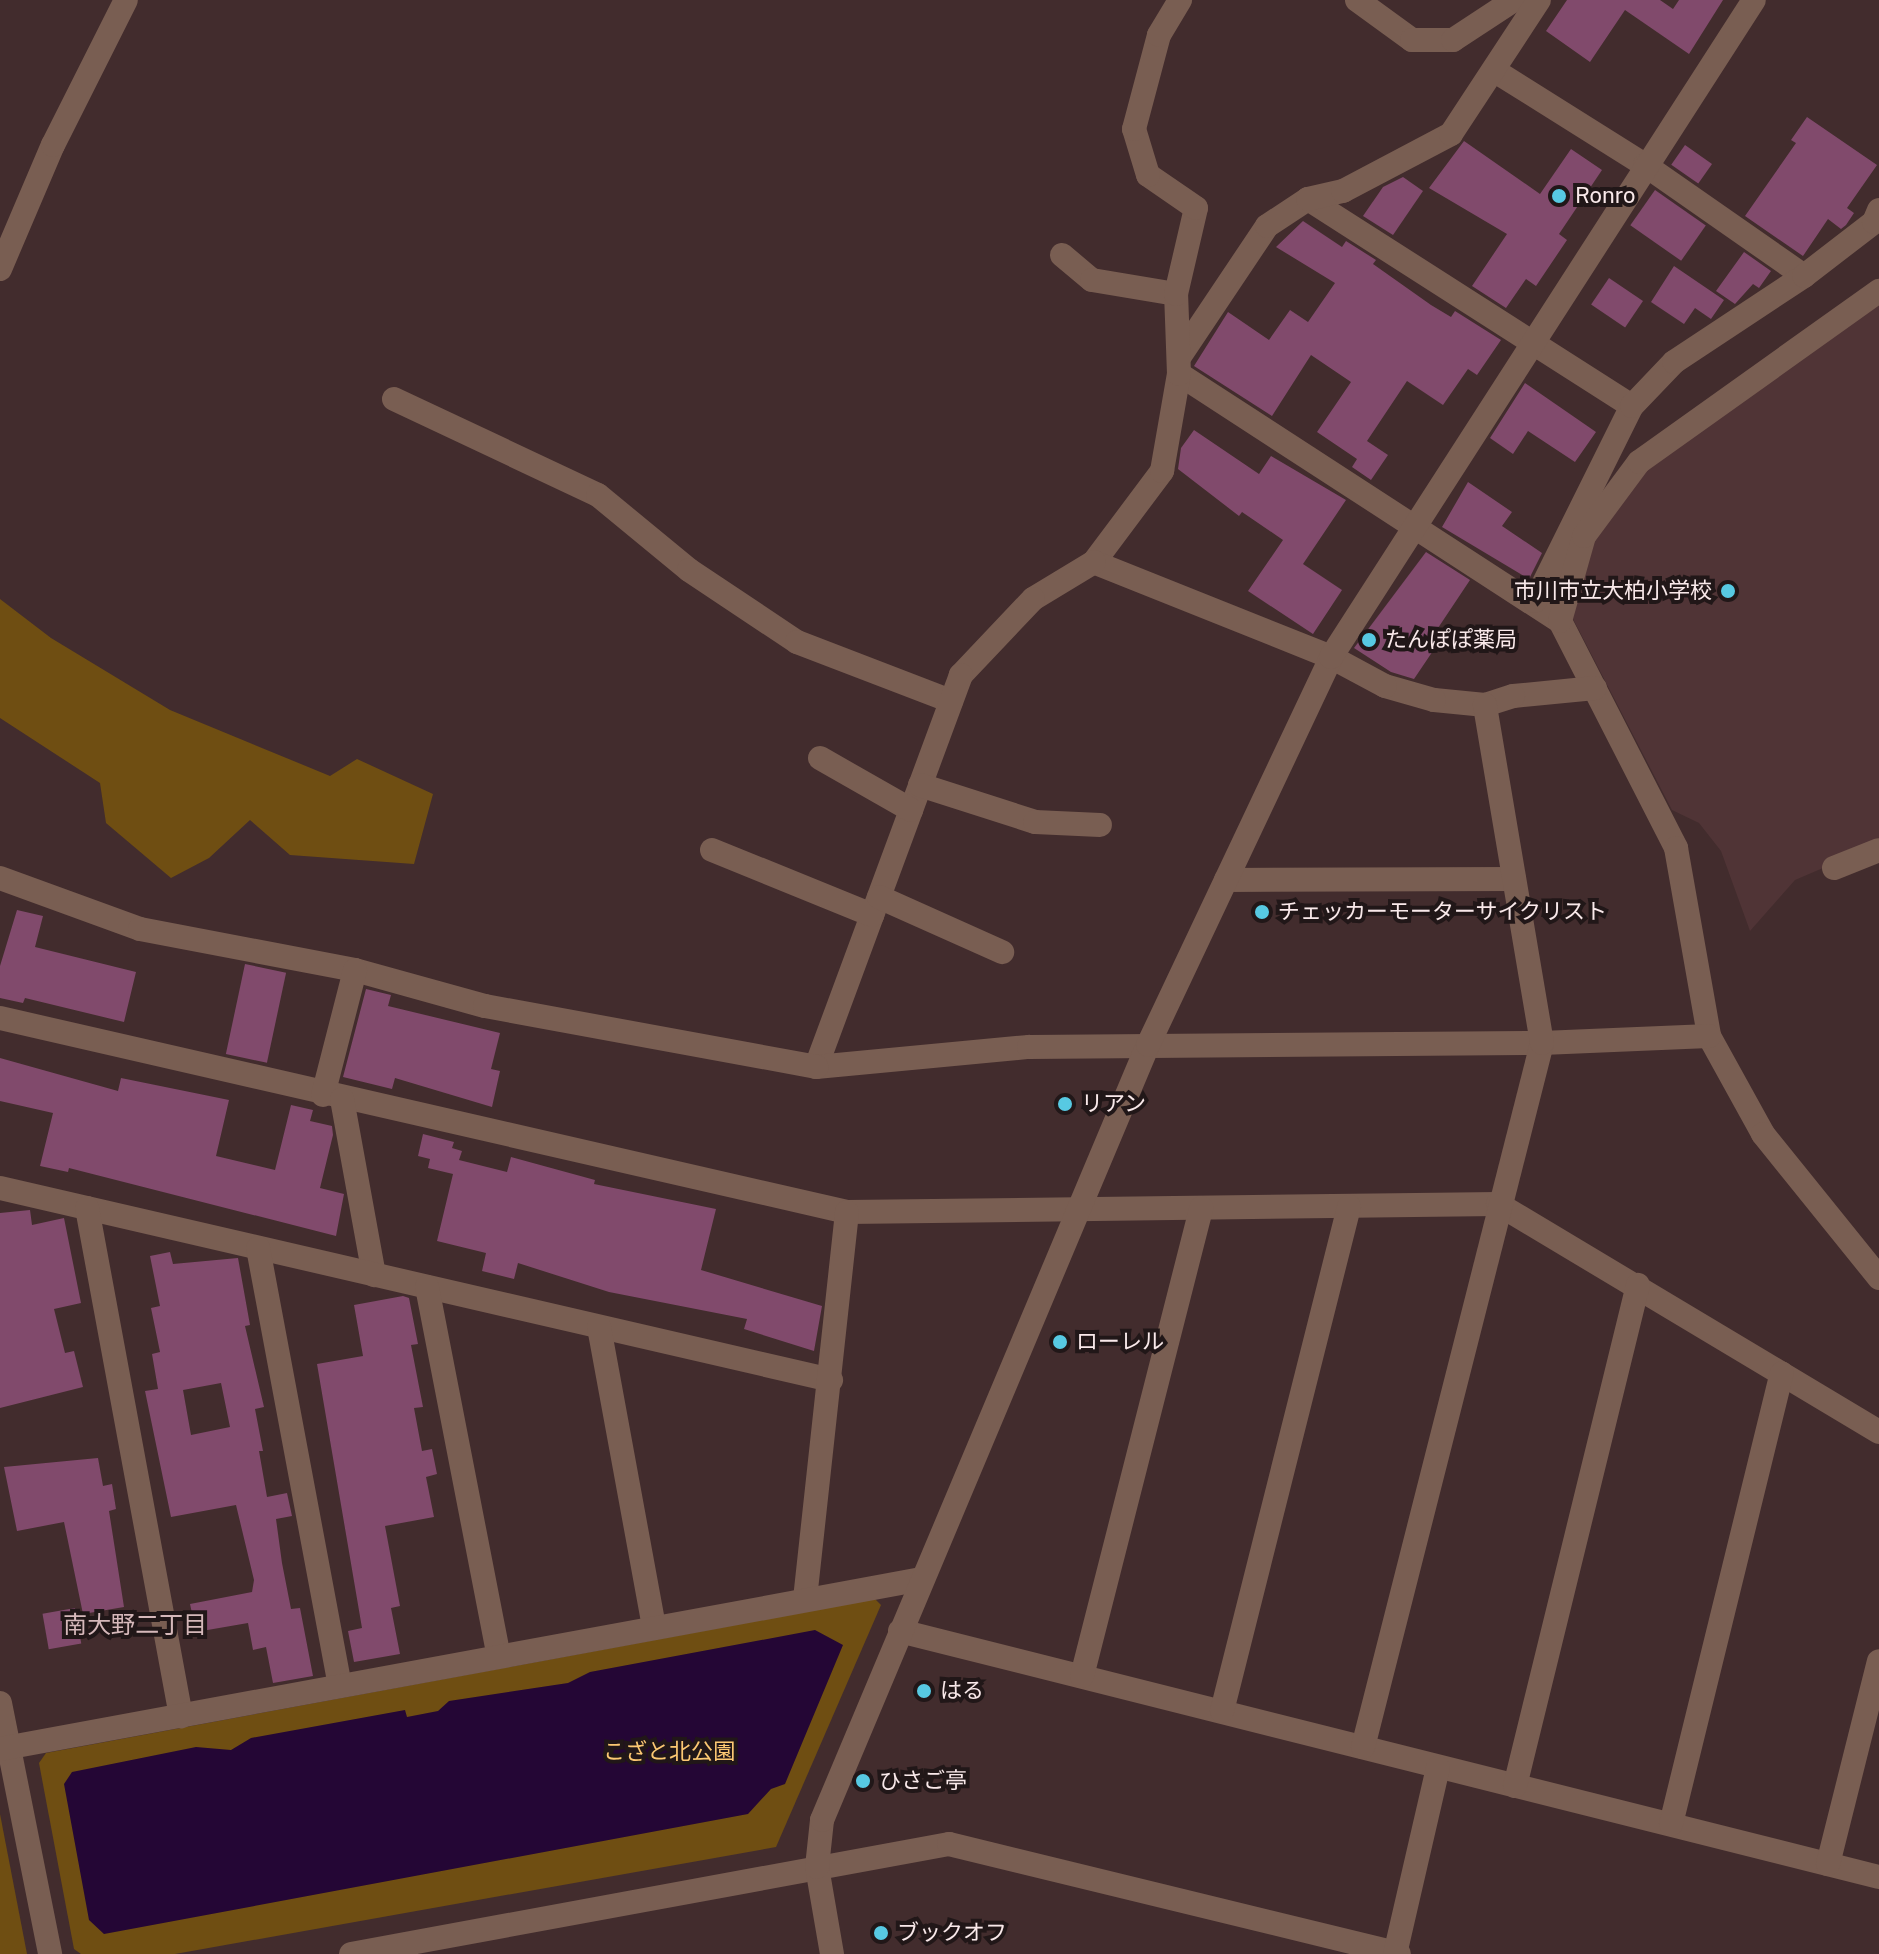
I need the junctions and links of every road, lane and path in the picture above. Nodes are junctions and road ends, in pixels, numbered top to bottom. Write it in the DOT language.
graph roads {
  1 [pos="126,0"];
  2 [pos="1180,0"];
  3 [pos="1357,0"];
  4 [pos="1514,0"];
  5 [pos="1539,0"];
  6 [pos="1754,0"];
  7 [pos="1495,71"];
  8 [pos="1645,165"];
  9 [pos="1308,199"];
  10 [pos="1879,210"];
  11 [pos="1062,255"];
  12 [pos="0,269"];
  13 [pos="1804,276"];
  14 [pos="1879,291"];
  15 [pos="1176,294"];
  16 [pos="1533,345"];
  17 [pos="1179,365"];
  18 [pos="394,399"];
  19 [pos="1632,406"];
  20 [pos="1417,525"];
  21 [pos="1094,562"];
  22 [pos="1535,601"];
  23 [pos="1560,621"];
  24 [pos="1331,657"];
  25 [pos="1595,688"];
  26 [pos="951,701"];
  27 [pos="1485,705"];
  28 [pos="820,758"];
  29 [pos="920,785"];
  30 [pos="911,810"];
  31 [pos="1100,825"];
  32 [pos="712,850"];
  33 [pos="1879,850"];
  34 [pos="1834,868"];
  35 [pos="0,878"];
  36 [pos="1514,879"];
  37 [pos="1226,880"];
  38 [pos="875,906"];
  39 [pos="1002,952"];
  40 [pos="355,970"];
  41 [pos="0,1018"];
  42 [pos="1709,1036"];
  43 [pos="1542,1043"];
  44 [pos="1148,1045"];
  45 [pos="816,1067"];
  46 [pos="333,1097"];
  47 [pos="0,1188"];
  48 [pos="1498,1204"];
  49 [pos="1349,1207"];
  50 [pos="87,1208"];
  51 [pos="1201,1208"];
  52 [pos="1076,1209"];
  53 [pos="847,1212"];
  54 [pos="258,1248"];
  55 [pos="374,1275"];
  56 [pos="1879,1278"];
  57 [pos="1638,1285"];
  58 [pos="427,1287"];
  59 [pos="599,1327"];
  60 [pos="1782,1373"];
  61 [pos="831,1380"];
  62 [pos="1879,1432"];
  63 [pos="922,1579"];
  64 [pos="805,1599"];
  65 [pos="654,1628"];
  66 [pos="900,1631"];
  67 [pos="499,1656"];
  68 [pos="1879,1661"];
  69 [pos="1082,1676"];
  70 [pos="340,1685"];
  71 [pos="0,1703"];
  72 [pos="1222,1711"];
  73 [pos="181,1716"];
  74 [pos="1363,1747"];
  75 [pos="4,1748"];
  76 [pos="1438,1768"];
  77 [pos="1515,1786"];
  78 [pos="1671,1824"];
  79 [pos="1828,1864"];
  80 [pos="817,1867"];
  81 [pos="1879,1877"];
  82 [pos="50,1954"];
  83 [pos="351,1954"];
  84 [pos="832,1954"];
  85 [pos="1396,1954"];
  1 -- 12 [label="street"];
  2 -- 15 [label="street"];
  3 -- 4 [label="street"];
  5 -- 7 [label="street"];
  6 -- 8 [label="street"];
  7 -- 8 [label="street"];
  7 -- 9 [label="street"];
  8 -- 13 [label="street"];
  8 -- 16 [label="street"];
  9 -- 16 [label="street"];
  9 -- 17 [label="street"];
  10 -- 13 [label="street"];
  11 -- 15 [label="street"];
  13 -- 19 [label="street"];
  14 -- 23 [label="street"];
  15 -- 17 [label="street"];
  16 -- 19 [label="street"];
  16 -- 20 [label="street"];
  17 -- 20 [label="street"];
  17 -- 21 [label="street"];
  18 -- 26 [label="street"];
  19 -- 22 [label="street"];
  20 -- 22 [label="street"];
  20 -- 24 [label="street"];
  21 -- 24 [label="street"];
  21 -- 26 [label="street"];
  22 -- 23 [label="street"];
  23 -- 25 [label="street"];
  24 -- 27 [label="street"];
  24 -- 37 [label="street"];
  25 -- 27 [label="street"];
  25 -- 42 [label="street"];
  26 -- 29 [label="street"];
  27 -- 36 [label="street"];
  28 -- 30 [label="street"];
  29 -- 30 [label="street"];
  29 -- 31 [label="street"];
  30 -- 38 [label="street"];
  32 -- 38 [label="street"];
  33 -- 34 [label="street"];
  35 -- 40 [label="street"];
  36 -- 37 [label="street"];
  36 -- 43 [label="street"];
  37 -- 44 [label="street"];
  38 -- 39 [label="street"];
  38 -- 45 [label="street"];
  40 -- 45 [label="street"];
  40 -- 46 [label="street"];
  41 -- 46 [label="street"];
  42 -- 43 [label="street"];
  42 -- 56 [label="street"];
  43 -- 44 [label="street"];
  43 -- 48 [label="street"];
  44 -- 45 [label="street"];
  44 -- 52 [label="street"];
  46 -- 53 [label="street"];
  46 -- 55 [label="street"];
  47 -- 50 [label="street"];
  48 -- 49 [label="street"];
  48 -- 57 [label="street"];
  48 -- 74 [label="street"];
  49 -- 51 [label="street"];
  49 -- 72 [label="street"];
  50 -- 54 [label="street"];
  50 -- 73 [label="street"];
  51 -- 52 [label="street"];
  51 -- 69 [label="street"];
  52 -- 53 [label="street"];
  52 -- 63 [label="street"];
  53 -- 61 [label="street"];
  54 -- 55 [label="street"];
  54 -- 70 [label="street"];
  55 -- 58 [label="street"];
  57 -- 60 [label="street"];
  57 -- 77 [label="street"];
  58 -- 59 [label="street"];
  58 -- 67 [label="street"];
  59 -- 61 [label="street"];
  59 -- 65 [label="street"];
  60 -- 62 [label="street"];
  60 -- 78 [label="street"];
  61 -- 64 [label="street"];
  63 -- 64 [label="street"];
  63 -- 66 [label="street"];
  64 -- 65 [label="street"];
  65 -- 67 [label="street"];
  66 -- 69 [label="street"];
  66 -- 80 [label="street"];
  67 -- 70 [label="street"];
  68 -- 79 [label="street"];
  69 -- 72 [label="street"];
  70 -- 73 [label="street"];
  71 -- 75 [label="street"];
  72 -- 74 [label="street"];
  73 -- 75 [label="street"];
  74 -- 76 [label="street"];
  75 -- 82 [label="street"];
  76 -- 77 [label="street"];
  76 -- 85 [label="street"];
  77 -- 78 [label="street"];
  78 -- 79 [label="street"];
  79 -- 81 [label="street"];
  80 -- 83 [label="street"];
  80 -- 84 [label="street"];
  80 -- 85 [label="street"];
}
